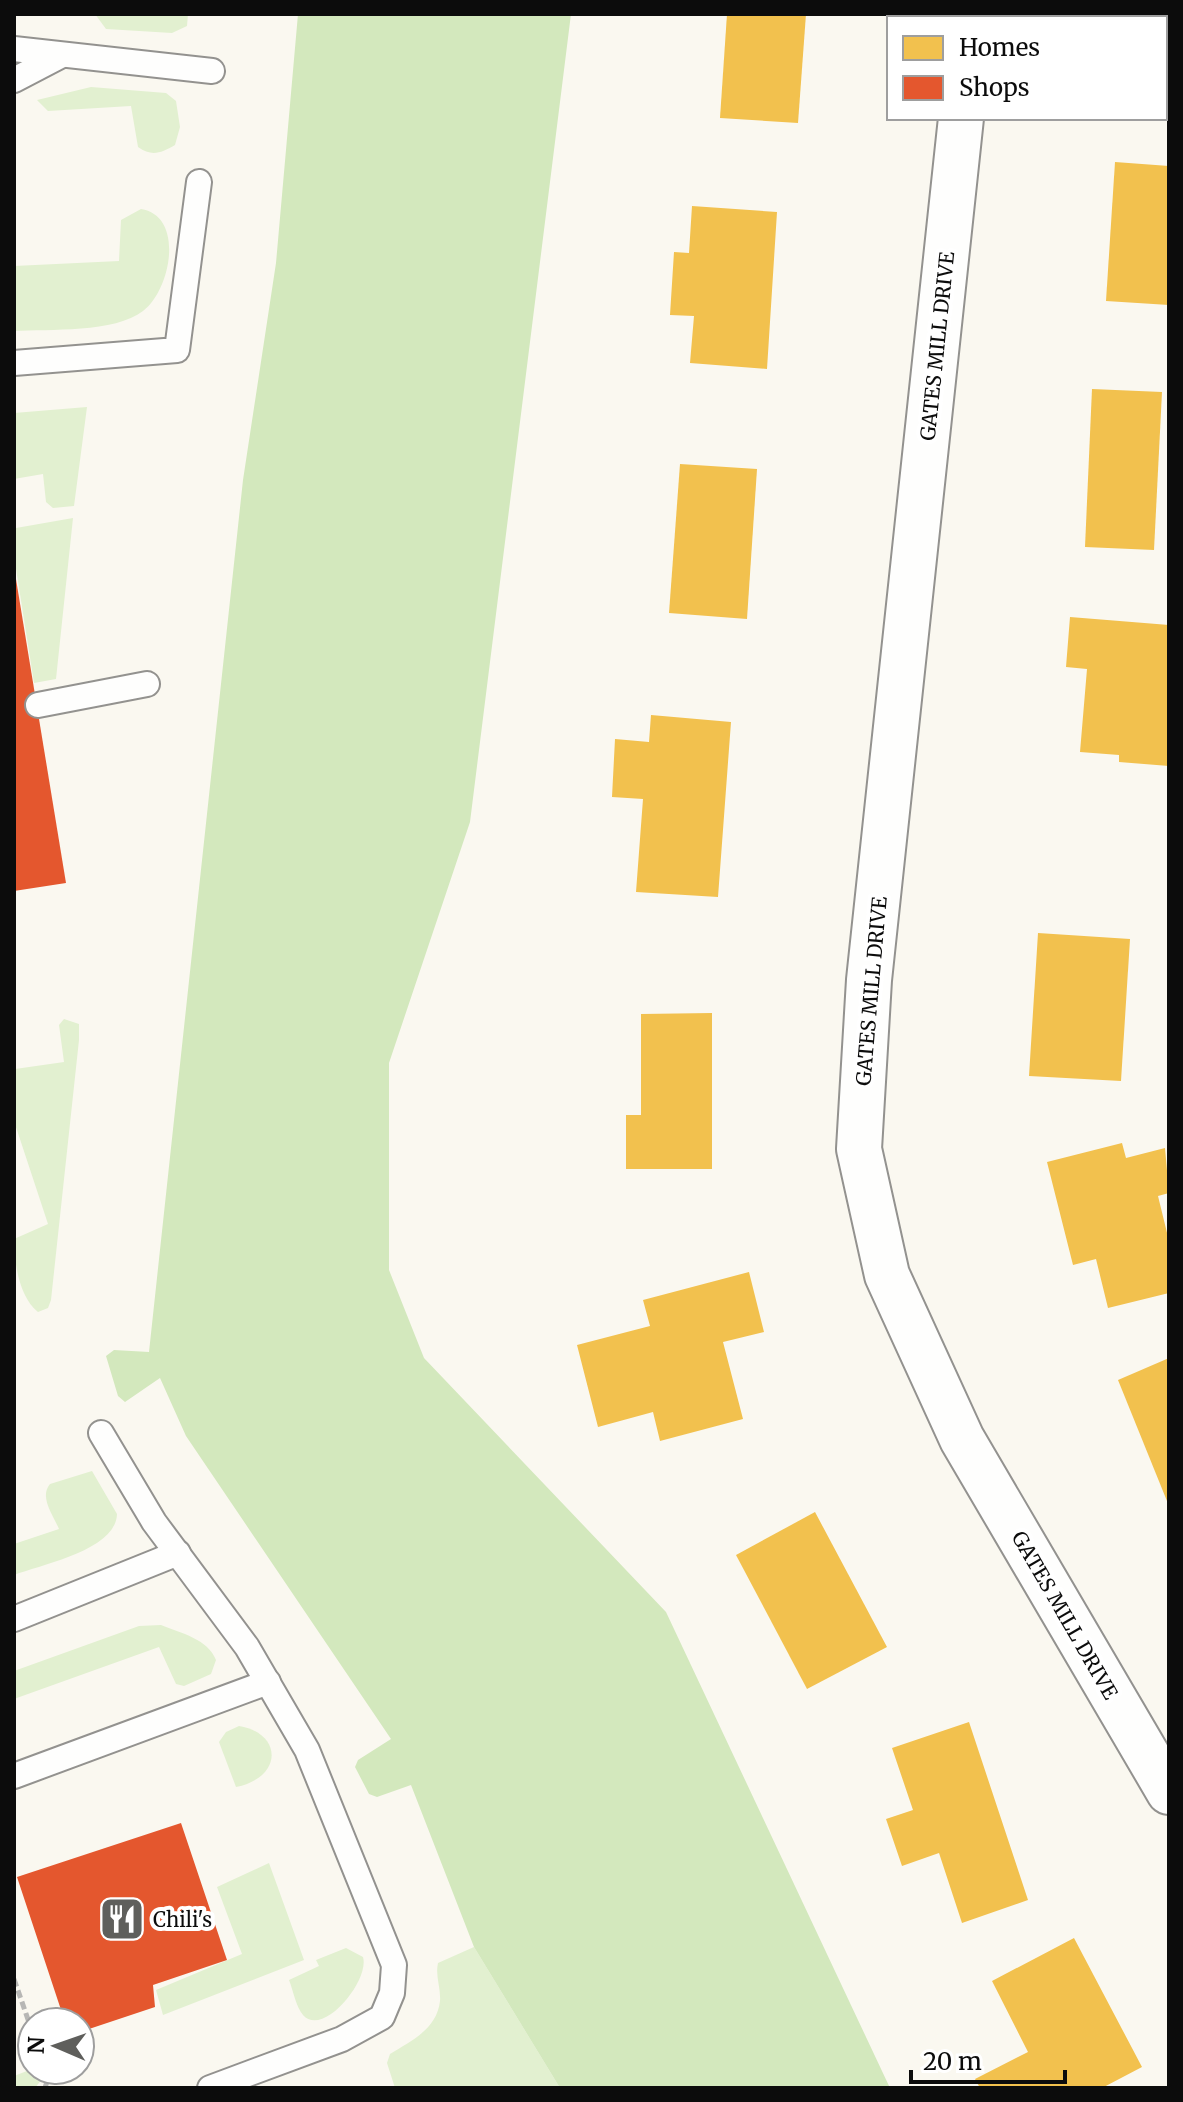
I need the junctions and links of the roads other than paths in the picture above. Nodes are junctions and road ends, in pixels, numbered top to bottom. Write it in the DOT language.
graph roads {
  1 [pos="14,34"];
  2 [pos="14,49"];
  3 [pos="60,56"];
  4 [pos="14,63"];
  5 [pos="212,71"];
  6 [pos="14,80"];
  7 [pos="961,120"];
  8 [pos="199,182"];
  9 [pos="14,363"];
  10 [pos="147,684"];
  11 [pos="38,705"];
  12 [pos="101,1433"];
  13 [pos="178,1553"];
  14 [pos="14,1619"];
  15 [pos="268,1682"];
  16 [pos="14,1776"];
  17 [pos="1169,1792"];
  18 [pos="210,2088"];
  1 -- 3 [label="lane"];
  2 -- 3 [label="lane"];
  3 -- 4 [label="lane"];
  3 -- 5 [label="lane"];
  3 -- 6 [label="lane"];
  7 -- 17 [label="street, GATES MILL DRIVE"];
  8 -- 9 [label="lane"];
  10 -- 11 [label="lane"];
  12 -- 13 [label="lane"];
  13 -- 14 [label="lane"];
  13 -- 15 [label="lane"];
  15 -- 16 [label="lane"];
  15 -- 18 [label="lane"];
}
